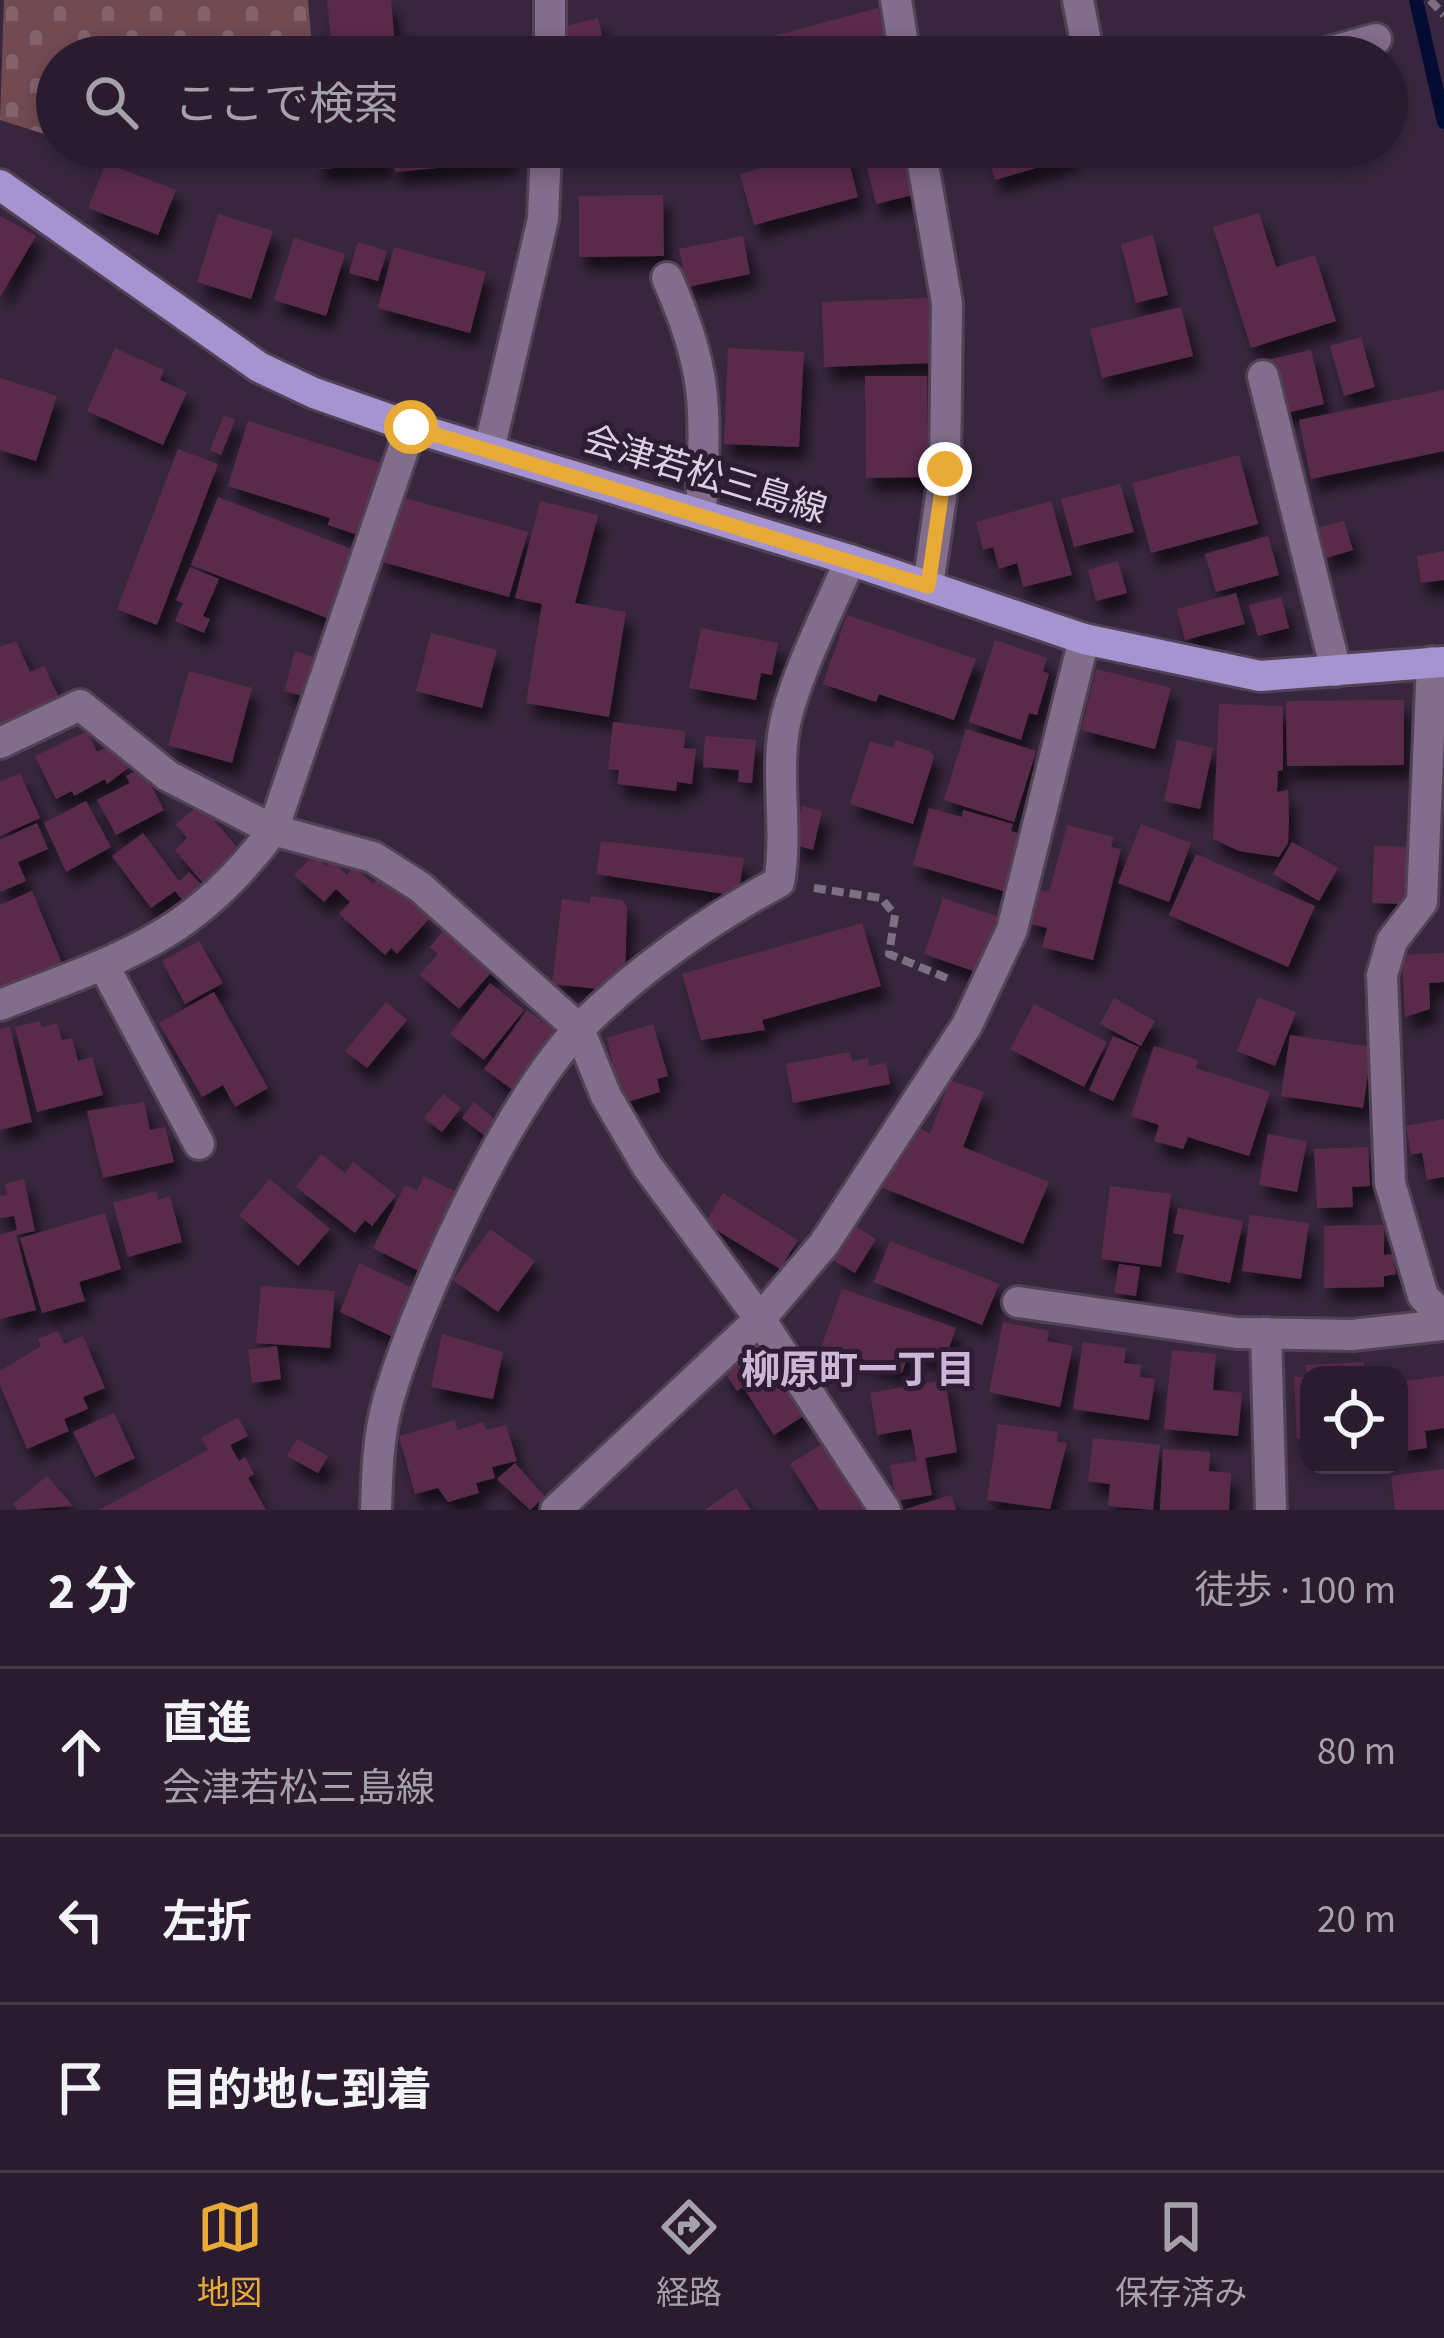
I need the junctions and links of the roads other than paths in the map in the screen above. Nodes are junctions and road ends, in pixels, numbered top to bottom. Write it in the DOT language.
graph roads {
  1 [pos="550,0"];
  2 [pos="896,0"];
  3 [pos="1078,0"];
  4 [pos="550,36"];
  5 [pos="901,36"];
  6 [pos="1085,36"];
  7 [pos="545,168"];
  8 [pos="924,168"];
  9 [pos="0,185"];
  10 [pos="667,278"];
  11 [pos="1263,376"];
  12 [pos="411,427"];
  13 [pos="489,450"];
  14 [pos="701,513"];
  15 [pos="850,560"];
  16 [pos="928,586"];
  17 [pos="1084,639"];
  18 [pos="1438,662"];
  19 [pos="1336,671"];
  20 [pos="0,743"];
  21 [pos="273,830"];
  22 [pos="105,968"];
  23 [pos="0,1005"];
  24 [pos="579,1029"];
  25 [pos="199,1144"];
  26 [pos="1018,1302"];
  27 [pos="760,1319"];
  28 [pos="1444,1322"];
  29 [pos="1266,1334"];
  30 [pos="376,1510"];
  31 [pos="556,1510"];
  32 [pos="885,1510"];
  33 [pos="1271,1510"];
  1 -- 4 [label="street"];
  2 -- 5 [label="street"];
  3 -- 6 [label="street"];
  7 -- 13 [label="street"];
  8 -- 16 [label="street"];
  9 -- 12 [label="main road, 会津若松三島線"];
  10 -- 14 [label="street"];
  11 -- 19 [label="street"];
  12 -- 13 [label="main road, 会津若松三島線"];
  12 -- 21 [label="street"];
  13 -- 14 [label="main road, 会津若松三島線"];
  14 -- 15 [label="main road, 会津若松三島線"];
  15 -- 16 [label="main road, 会津若松三島線"];
  15 -- 24 [label="street"];
  16 -- 17 [label="main road, 会津若松三島線"];
  17 -- 19 [label="main road, 会津若松三島線"];
  17 -- 27 [label="street"];
  18 -- 19 [label="main road, 会津若松三島線"];
  18 -- 28 [label="street"];
  20 -- 21 [label="street"];
  21 -- 22 [label="street"];
  21 -- 24 [label="street"];
  22 -- 23 [label="street"];
  22 -- 25 [label="street"];
  24 -- 27 [label="street"];
  24 -- 30 [label="street"];
  26 -- 29 [label="street"];
  27 -- 31 [label="street"];
  27 -- 32 [label="street"];
  28 -- 29 [label="street"];
  29 -- 33 [label="street"];
}
